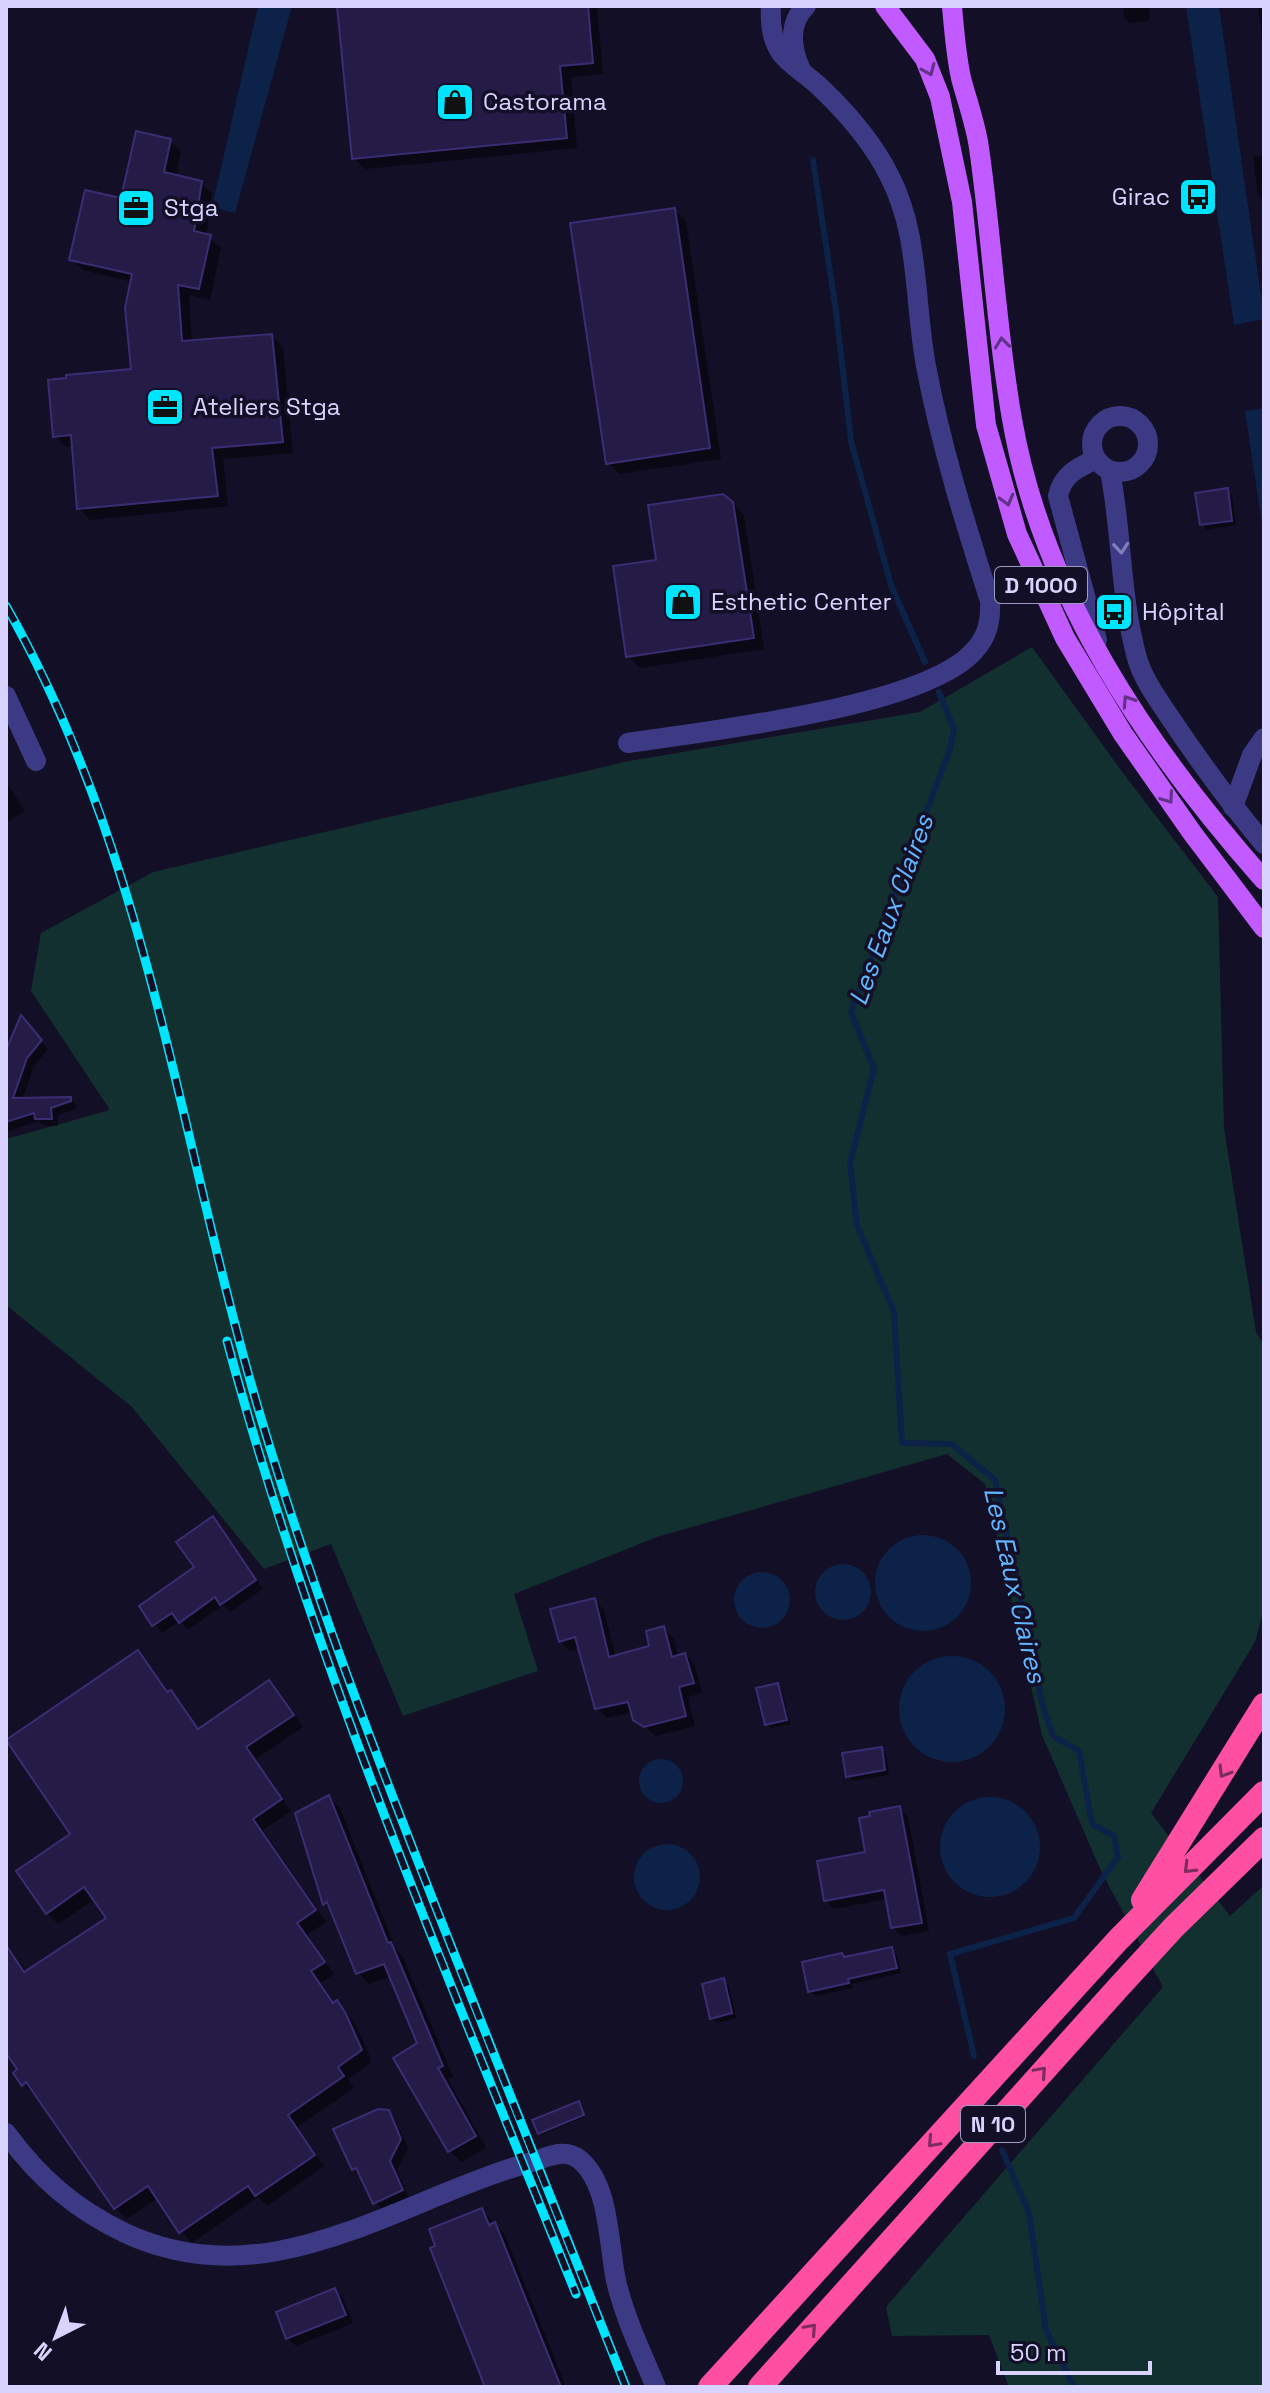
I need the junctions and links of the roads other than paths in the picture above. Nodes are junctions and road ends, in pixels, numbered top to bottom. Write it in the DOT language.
graph roads {
  1 [pos="771,6"];
  2 [pos="806,6"];
  3 [pos="885,6"];
  4 [pos="952,6"];
  5 [pos="803,73"];
  6 [pos="1104,663"];
  7 [pos="6,696"];
  8 [pos="1264,738"];
  9 [pos="628,743"];
  10 [pos="36,761"];
  11 [pos="1233,807"];
  12 [pos="1264,844"];
  13 [pos="1264,880"];
  14 [pos="1264,928"];
  15 [pos="1264,1705"];
  16 [pos="1264,1793"];
  17 [pos="1264,1839"];
  18 [pos="1118,1940"];
  19 [pos="6,2133"];
  20 [pos="656,2387"];
  21 [pos="710,2387"];
  22 [pos="760,2387"];
  1 -- 5 [label="street"];
  2 -- 5 [label="street"];
  3 -- 14 [label="main road, D 1000, one-way"];
  6 -- 4 [label="main road, D 1000, one-way"];
  5 -- 9 [label="street"];
  6 -- 11 [label="street, one-way"];
  13 -- 6 [label="main road, D 1000, one-way"];
  7 -- 10 [label="street"];
  8 -- 11 [label="street"];
  11 -- 12 [label="street"];
  15 -- 18 [label="highway, one-way"];
  16 -- 18 [label="highway, N 10, one-way"];
  22 -- 17 [label="highway, N 10, one-way"];
  18 -- 21 [label="highway, N 10, one-way"];
  19 -- 20 [label="street"];
}
